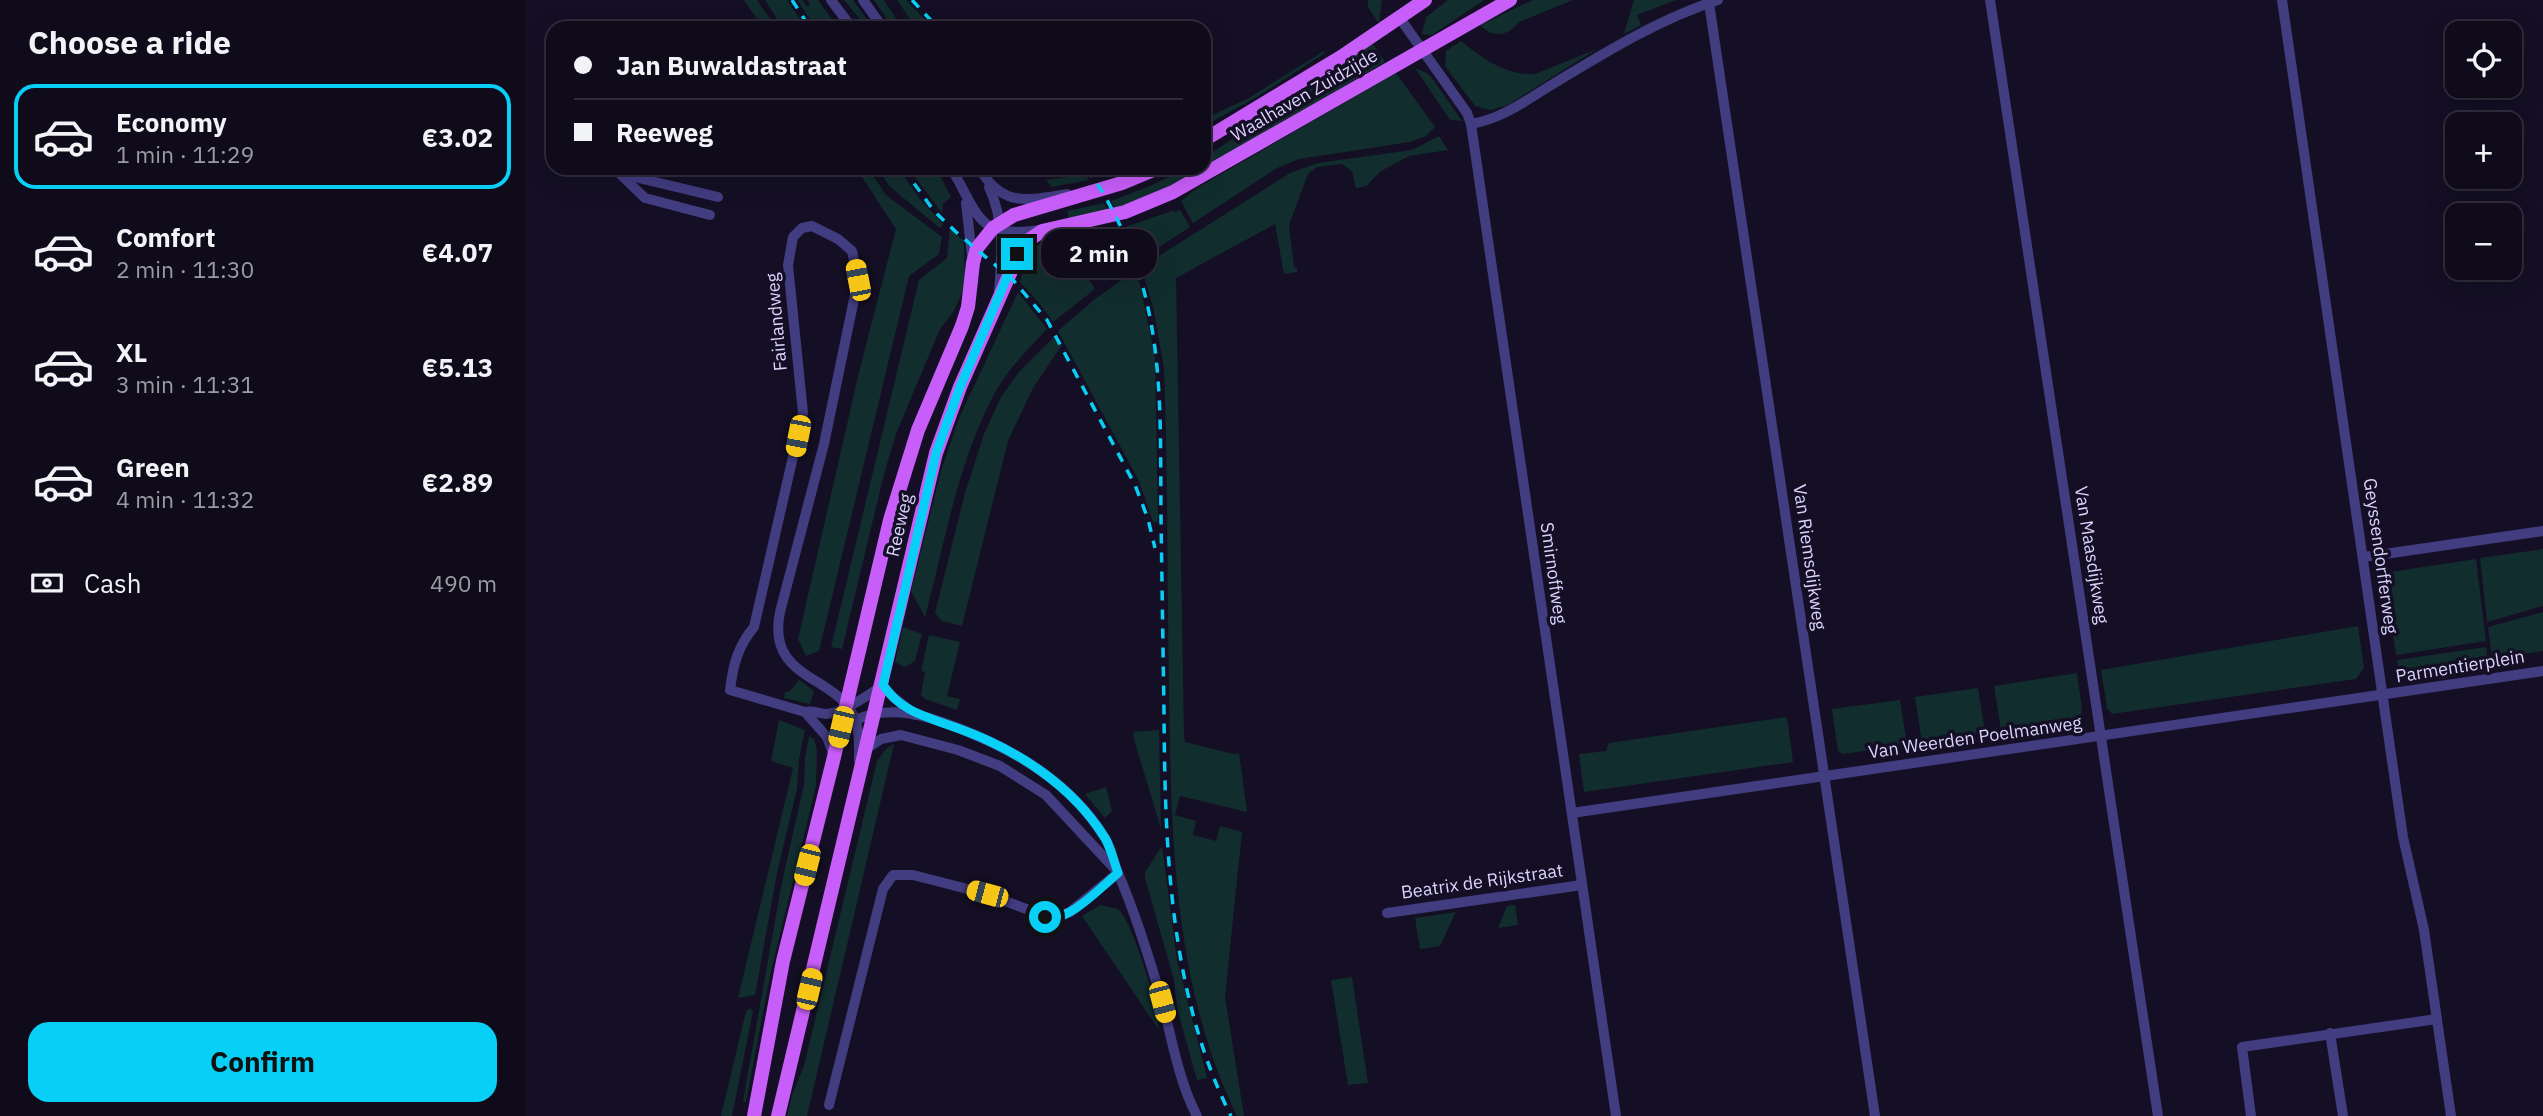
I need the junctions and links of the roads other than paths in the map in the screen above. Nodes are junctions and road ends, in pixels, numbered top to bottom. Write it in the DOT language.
graph roads {
  1 [pos="831,0"];
  2 [pos="863,0"];
  3 [pos="1425,0"];
  4 [pos="1510,0"];
  5 [pos="1990,0"];
  6 [pos="2282,0"];
  7 [pos="1714,1"];
  8 [pos="1399,17"];
  9 [pos="847,21"];
  10 [pos="878,21"];
  11 [pos="1421,50"];
  12 [pos="1471,124"];
  13 [pos="1211,136"];
  14 [pos="1211,170"];
  15 [pos="621,175"];
  16 [pos="624,175"];
  17 [pos="955,175"];
  18 [pos="982,175"];
  19 [pos="1141,175"];
  20 [pos="1203,175"];
  21 [pos="1122,183"];
  22 [pos="995,194"];
  23 [pos="718,197"];
  24 [pos="969,208"];
  25 [pos="710,215"];
  26 [pos="1000,225"];
  27 [pos="1048,229"];
  28 [pos="1028,239"];
  29 [pos="972,269"];
  30 [pos="998,299"];
  31 [pos="2543,531"];
  32 [pos="2364,557"];
  33 [pos="2543,671"];
  34 [pos="851,684"];
  35 [pos="883,685"];
  36 [pos="831,692"];
  37 [pos="2383,695"];
  38 [pos="846,706"];
  39 [pos="805,712"];
  40 [pos="875,712"];
  41 [pos="916,715"];
  42 [pos="855,719"];
  43 [pos="841,727"];
  44 [pos="2102,736"];
  45 [pos="865,751"];
  46 [pos="834,757"];
  47 [pos="860,767"];
  48 [pos="1824,776"];
  49 [pos="1572,813"];
  50 [pos="1118,873"];
  51 [pos="1582,884"];
  52 [pos="1387,913"];
  53 [pos="2437,1020"];
  54 [pos="2330,1033"];
  55 [pos="829,1105"];
  56 [pos="755,1112"];
  57 [pos="778,1115"];
  58 [pos="1197,1116"];
  59 [pos="1616,1116"];
  60 [pos="1875,1116"];
  61 [pos="2158,1116"];
  62 [pos="2251,1116"];
  63 [pos="2343,1116"];
  64 [pos="2451,1116"];
  1 -- 9 [label="street"];
  2 -- 10 [label="street"];
  3 -- 8 [label="main road, Waalhaven Zuidzijde"];
  4 -- 11 [label="main road, Waalhaven Zuidzijde"];
  5 -- 44 [label="street, Van Maasdijkweg"];
  6 -- 32 [label="street, Geyssendorfferweg"];
  7 -- 12 [label="street"];
  7 -- 48 [label="street, Van Riemsdijkweg"];
  8 -- 11 [label="street"];
  8 -- 13 [label="main road, Waalhaven Zuidzijde"];
  11 -- 12 [label="street, Smirnoffweg"];
  11 -- 14 [label="main road, Waalhaven Zuidzijde"];
  12 -- 49 [label="street, Smirnoffweg"];
  15 -- 25 [label="street"];
  16 -- 23 [label="street"];
  17 -- 24 [label="street, Reeweg"];
  18 -- 22 [label="street"];
  19 -- 21 [label="main road"];
  20 -- 27 [label="main road, Waalhaven Zuidzijde"];
  21 -- 22 [label="street"];
  21 -- 26 [label="main road"];
  22 -- 26 [label="street, Reeweg"];
  24 -- 26 [label="street"];
  24 -- 29 [label="street, Reeweg"];
  26 -- 27 [label="street, Waalhaven Zuidzijde"];
  26 -- 29 [label="main road, Reeweg"];
  26 -- 30 [label="street, Reeweg"];
  27 -- 28 [label="main road, Waalhaven Zuidzijde"];
  28 -- 30 [label="main road, Reeweg"];
  29 -- 34 [label="main road, Reeweg"];
  30 -- 35 [label="main road, Reeweg"];
  31 -- 32 [label="street"];
  32 -- 37 [label="street, Geyssendorfferweg"];
  33 -- 37 [label="street, Parmentierplein"];
  34 -- 36 [label="street"];
  34 -- 38 [label="main road, Reeweg"];
  35 -- 38 [label="street"];
  35 -- 40 [label="main road, Reeweg"];
  35 -- 41 [label="street"];
  36 -- 38 [label="street"];
  36 -- 39 [label="street, Fairlandweg"];
  37 -- 44 [label="street, Van Weerden Poelmanweg"];
  37 -- 53 [label="street, Geyssendorfferweg"];
  38 -- 39 [label="street"];
  38 -- 42 [label="street, Reeweg"];
  38 -- 43 [label="main road, Reeweg"];
  39 -- 46 [label="street"];
  40 -- 41 [label="street"];
  40 -- 42 [label="street"];
  40 -- 45 [label="main road, Reeweg"];
  41 -- 50 [label="street"];
  42 -- 43 [label="street"];
  42 -- 47 [label="street, Reeweg"];
  43 -- 46 [label="main road, Reeweg"];
  44 -- 48 [label="street, Van Weerden Poelmanweg"];
  44 -- 61 [label="street, Van Maasdijkweg"];
  45 -- 47 [label="main road, Reeweg"];
  45 -- 50 [label="street"];
  46 -- 56 [label="main road, Reeweg"];
  47 -- 57 [label="main road, Reeweg"];
  48 -- 49 [label="street, Van Weerden Poelmanweg"];
  48 -- 60 [label="street, Van Riemsdijkweg"];
  49 -- 51 [label="street, Smirnoffweg"];
  50 -- 55 [label="street"];
  50 -- 58 [label="street"];
  51 -- 52 [label="street, Beatrix de Rijkstraat"];
  51 -- 59 [label="street, Smirnoffweg"];
  53 -- 54 [label="street"];
  53 -- 64 [label="street, Geyssendorfferweg"];
  54 -- 62 [label="street"];
  54 -- 63 [label="street"];
}
